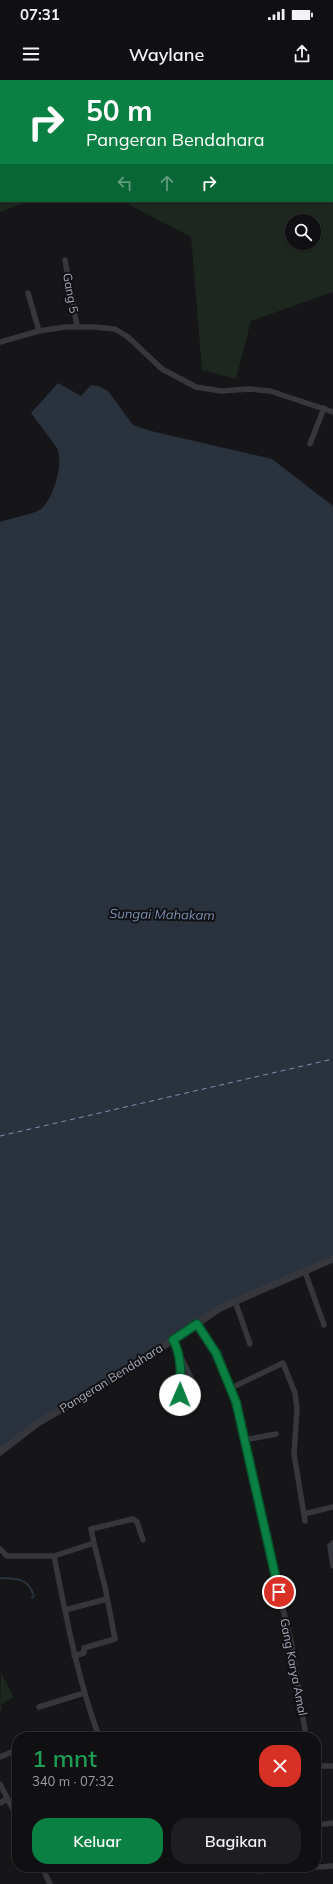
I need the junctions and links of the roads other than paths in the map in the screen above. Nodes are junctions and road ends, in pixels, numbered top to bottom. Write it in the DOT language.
graph roads {
  1 [pos="65,260"];
  2 [pos="28,293"];
  3 [pos="77,326"];
  4 [pos="39,331"];
  5 [pos="0,342"];
  6 [pos="324,408"];
  7 [pos="333,412"];
  8 [pos="310,444"];
  9 [pos="333,1259"];
  10 [pos="305,1272"];
  11 [pos="235,1301"];
  12 [pos="197,1324"];
  13 [pos="324,1325"];
  14 [pos="174,1342"];
  15 [pos="250,1344"];
  16 [pos="196,1388"];
  17 [pos="231,1388"];
  18 [pos="177,1412"];
  19 [pos="276,1434"];
  20 [pos="244,1440"];
  21 [pos="0,1452"];
  22 [pos="333,1507"];
  23 [pos="304,1514"];
  24 [pos="306,1521"];
  25 [pos="143,1540"];
  26 [pos="94,1543"];
  27 [pos="331,1544"];
  28 [pos="0,1549"];
  29 [pos="54,1556"];
  30 [pos="333,1566"];
  31 [pos="107,1599"];
  32 [pos="65,1610"];
  33 [pos="74,1656"];
  34 [pos="84,1693"];
  35 [pos="39,1707"];
  36 [pos="97,1732"];
  37 [pos="305,1732"];
  38 [pos="12,1752"];
  39 [pos="0,1757"];
  40 [pos="321,1766"];
  41 [pos="333,1766"];
  42 [pos="0,1784"];
  43 [pos="8,1799"];
  44 [pos="0,1803"];
  45 [pos="12,1807"];
  46 [pos="333,1823"];
  47 [pos="321,1824"];
  48 [pos="333,1866"];
  49 [pos="321,1867"];
  50 [pos="44,1872"];
  51 [pos="50,1884"];
  1 -- 3 [label="street, Gang 5"];
  2 -- 4 [label="street"];
  3 -- 4 [label="street"];
  3 -- 6 [label="street"];
  4 -- 5 [label="street"];
  6 -- 7 [label="street"];
  6 -- 8 [label="street"];
  9 -- 10 [label="street, Pangeran Bendahara"];
  10 -- 11 [label="street, Pangeran Bendahara"];
  10 -- 13 [label="street"];
  11 -- 12 [label="street, Pangeran Bendahara"];
  11 -- 15 [label="street"];
  12 -- 14 [label="street, Pangeran Bendahara"];
  12 -- 17 [label="street, Gang Karya Amal"];
  14 -- 16 [label="street"];
  14 -- 18 [label="street"];
  14 -- 21 [label="street, Pangeran Bendahara"];
  17 -- 20 [label="street, Gang Karya Amal"];
  17 -- 23 [label="street"];
  19 -- 20 [label="street"];
  20 -- 37 [label="street, Gang Karya Amal"];
  22 -- 23 [label="street"];
  23 -- 24 [label="street"];
  25 -- 26 [label="street"];
  26 -- 29 [label="street"];
  26 -- 31 [label="street"];
  27 -- 30 [label="street"];
  28 -- 29 [label="street"];
  29 -- 32 [label="street"];
  31 -- 32 [label="street"];
  31 -- 33 [label="street"];
  32 -- 33 [label="street"];
  33 -- 34 [label="street"];
  34 -- 35 [label="street"];
  34 -- 36 [label="street"];
  38 -- 39 [label="street"];
  40 -- 41 [label="street"];
  42 -- 43 [label="street"];
  43 -- 44 [label="street"];
  43 -- 45 [label="street"];
  46 -- 47 [label="street"];
  48 -- 49 [label="street"];
  50 -- 51 [label="street"];
}
